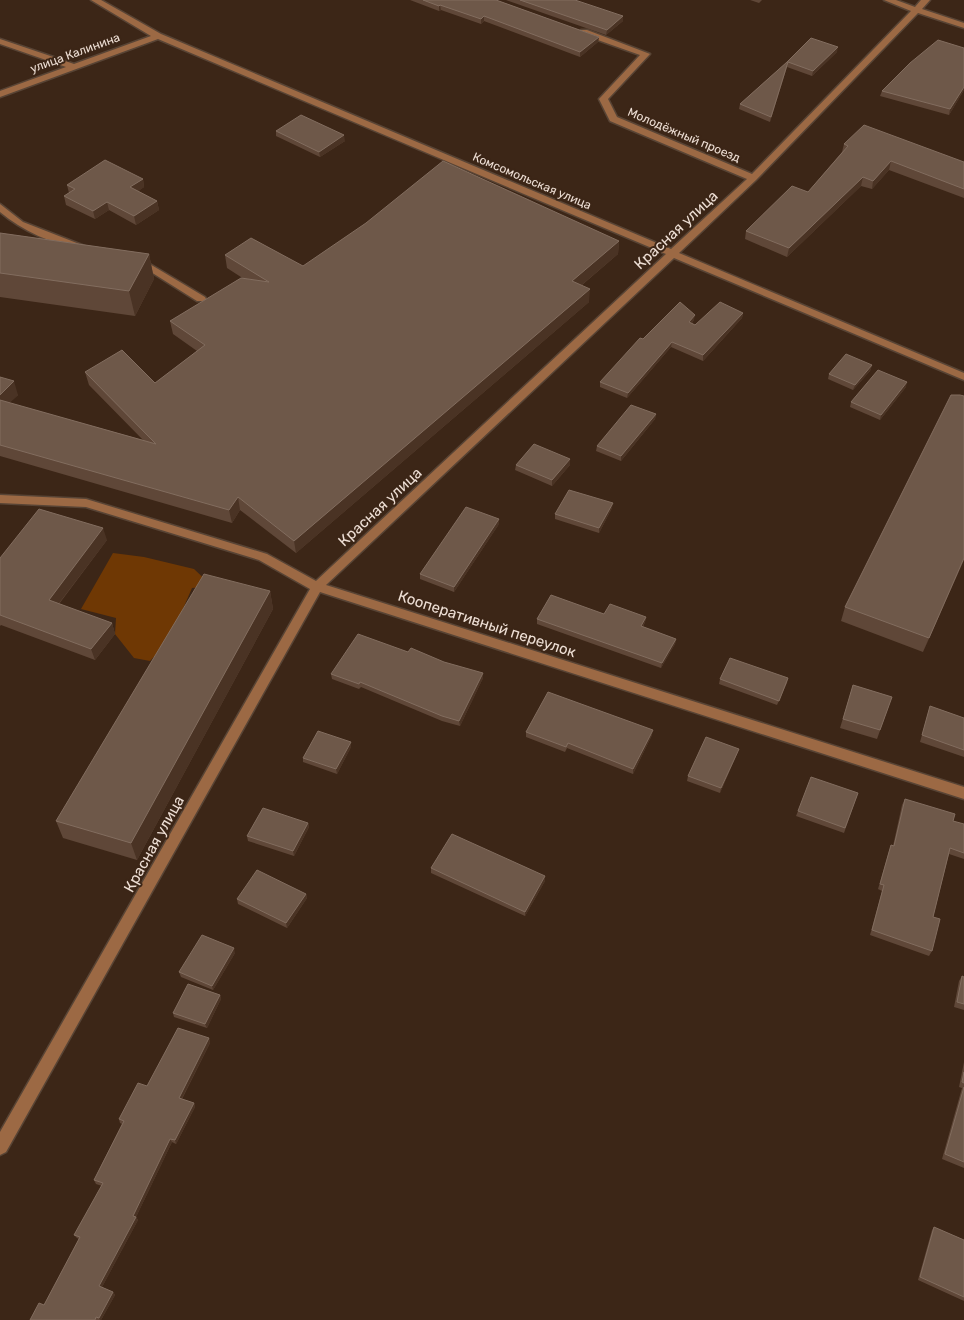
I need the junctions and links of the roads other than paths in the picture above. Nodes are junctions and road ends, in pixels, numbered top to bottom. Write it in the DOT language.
graph roads {
  1 [pos="95,0"];
  2 [pos="888,0"];
  3 [pos="926,0"];
  4 [pos="916,10"];
  5 [pos="964,26"];
  6 [pos="574,29"];
  7 [pos="158,36"];
  8 [pos="0,42"];
  9 [pos="74,67"];
  10 [pos="0,94"];
  11 [pos="753,178"];
  12 [pos="0,207"];
  13 [pos="90,249"];
  14 [pos="672,254"];
  15 [pos="126,256"];
  16 [pos="201,299"];
  17 [pos="964,377"];
  18 [pos="0,499"];
  19 [pos="317,587"];
  20 [pos="964,793"];
  21 [pos="0,1147"];
  1 -- 7 [label="street, Комсомольская улица"];
  2 -- 4 [label="street"];
  3 -- 4 [label="street, Красная улица"];
  4 -- 5 [label="street"];
  4 -- 11 [label="street, Красная улица"];
  6 -- 11 [label="street, Молодёжный проезд"];
  7 -- 9 [label="street, улица Калинина"];
  7 -- 14 [label="street, Комсомольская улица"];
  8 -- 9 [label="street"];
  9 -- 10 [label="street, улица Калинина"];
  11 -- 14 [label="street, Красная улица"];
  12 -- 13 [label="street"];
  14 -- 17 [label="street, Комсомольская улица"];
  14 -- 19 [label="street, Красная улица"];
  15 -- 16 [label="street"];
  18 -- 19 [label="street, Кооперативный переулок"];
  19 -- 20 [label="street, Кооперативный переулок"];
  19 -- 21 [label="street, Красная улица"];
}
